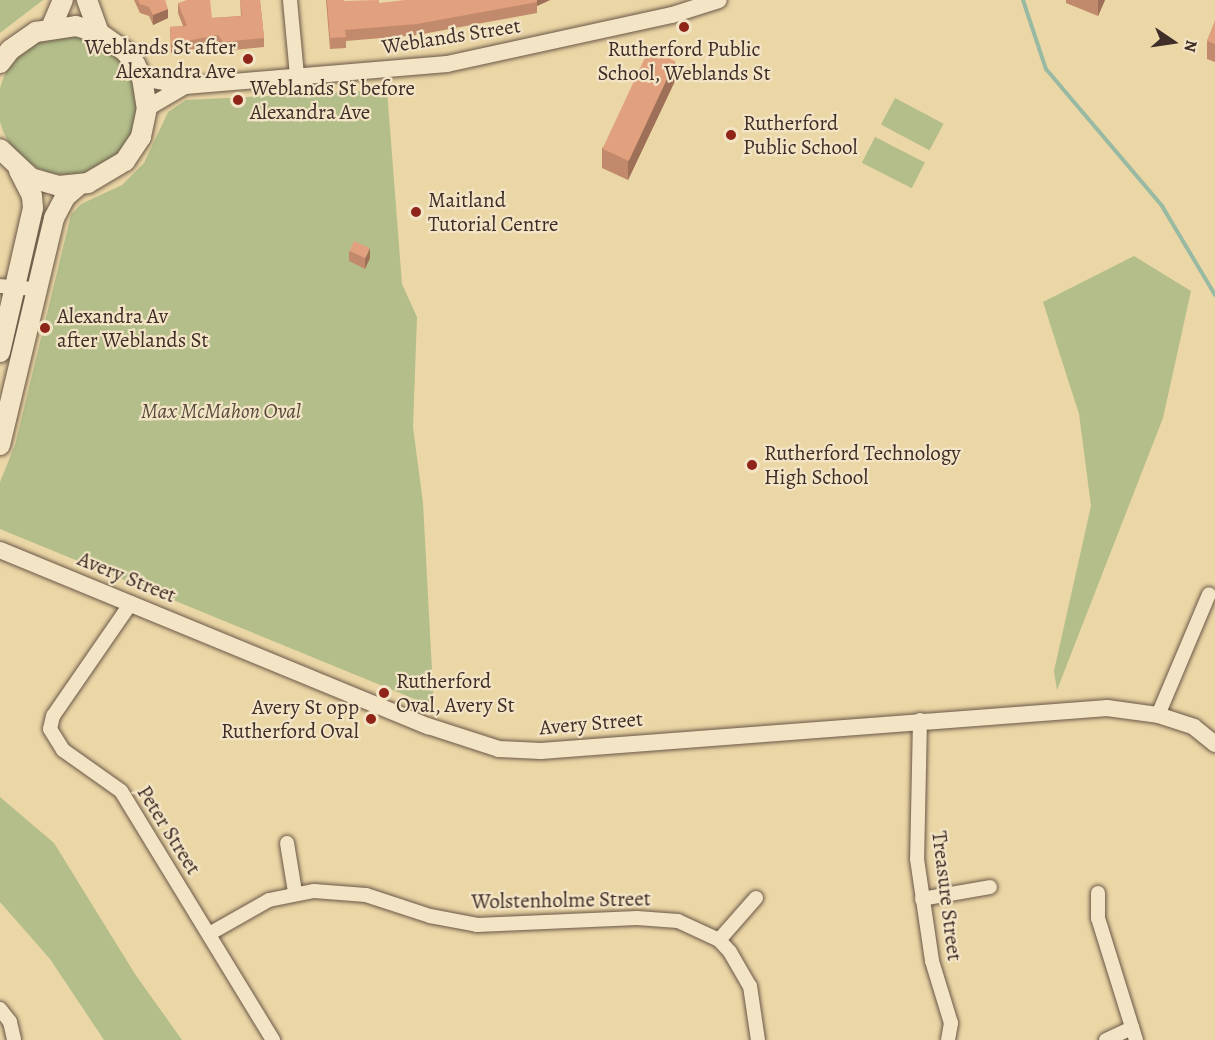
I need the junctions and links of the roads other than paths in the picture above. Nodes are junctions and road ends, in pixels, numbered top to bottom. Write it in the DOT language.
graph roads {
  1 [pos="63,0"];
  2 [pos="87,0"];
  3 [pos="290,0"];
  4 [pos="719,0"];
  5 [pos="51,28"];
  6 [pos="99,33"];
  7 [pos="0,63"];
  8 [pos="297,76"];
  9 [pos="142,78"];
  10 [pos="184,86"];
  11 [pos="147,108"];
  12 [pos="0,149"];
  13 [pos="19,170"];
  14 [pos="79,185"];
  15 [pos="8,286"];
  16 [pos="38,289"];
  17 [pos="0,352"];
  18 [pos="0,445"];
  19 [pos="0,550"];
  20 [pos="1209,594"];
  21 [pos="131,603"];
  22 [pos="1158,715"];
  23 [pos="920,720"];
  24 [pos="1215,744"];
  25 [pos="287,843"];
  26 [pos="990,887"];
  27 [pos="296,892"];
  28 [pos="1098,893"];
  29 [pos="756,898"];
  30 [pos="922,899"];
  31 [pos="208,934"];
  32 [pos="719,940"];
  33 [pos="0,1009"];
  34 [pos="1134,1034"];
  35 [pos="14,1040"];
  36 [pos="273,1040"];
  37 [pos="758,1040"];
  38 [pos="948,1040"];
  39 [pos="1106,1040"];
  1 -- 5 [label="main road"];
  2 -- 6 [label="main road"];
  3 -- 8 [label="street"];
  4 -- 8 [label="street, Weblands Street"];
  5 -- 6 [label="main road"];
  5 -- 7 [label="main road"];
  6 -- 9 [label="main road"];
  8 -- 10 [label="street, Weblands Street"];
  9 -- 10 [label="street, Weblands Street"];
  9 -- 11 [label="main road"];
  10 -- 11 [label="street, Weblands Street"];
  11 -- 14 [label="main road"];
  12 -- 13 [label="main road"];
  13 -- 14 [label="main road"];
  13 -- 15 [label="main road"];
  14 -- 16 [label="main road"];
  15 -- 16 [label="street"];
  15 -- 17 [label="main road"];
  16 -- 18 [label="main road"];
  19 -- 21 [label="street, Avery Street"];
  20 -- 22 [label="street"];
  21 -- 23 [label="street, Avery Street"];
  21 -- 31 [label="street, Peter Street"];
  22 -- 23 [label="street, Avery Street"];
  22 -- 24 [label="street, Avery Street"];
  23 -- 30 [label="street, Treasure Street"];
  25 -- 27 [label="street"];
  26 -- 30 [label="street"];
  27 -- 31 [label="street, Wolstenholme Street"];
  27 -- 32 [label="street, Wolstenholme Street"];
  28 -- 34 [label="street"];
  29 -- 32 [label="street"];
  30 -- 38 [label="street, Treasure Street"];
  31 -- 36 [label="street, Peter Street"];
  32 -- 37 [label="street"];
  33 -- 35 [label="street"];
  34 -- 39 [label="street"];
}
